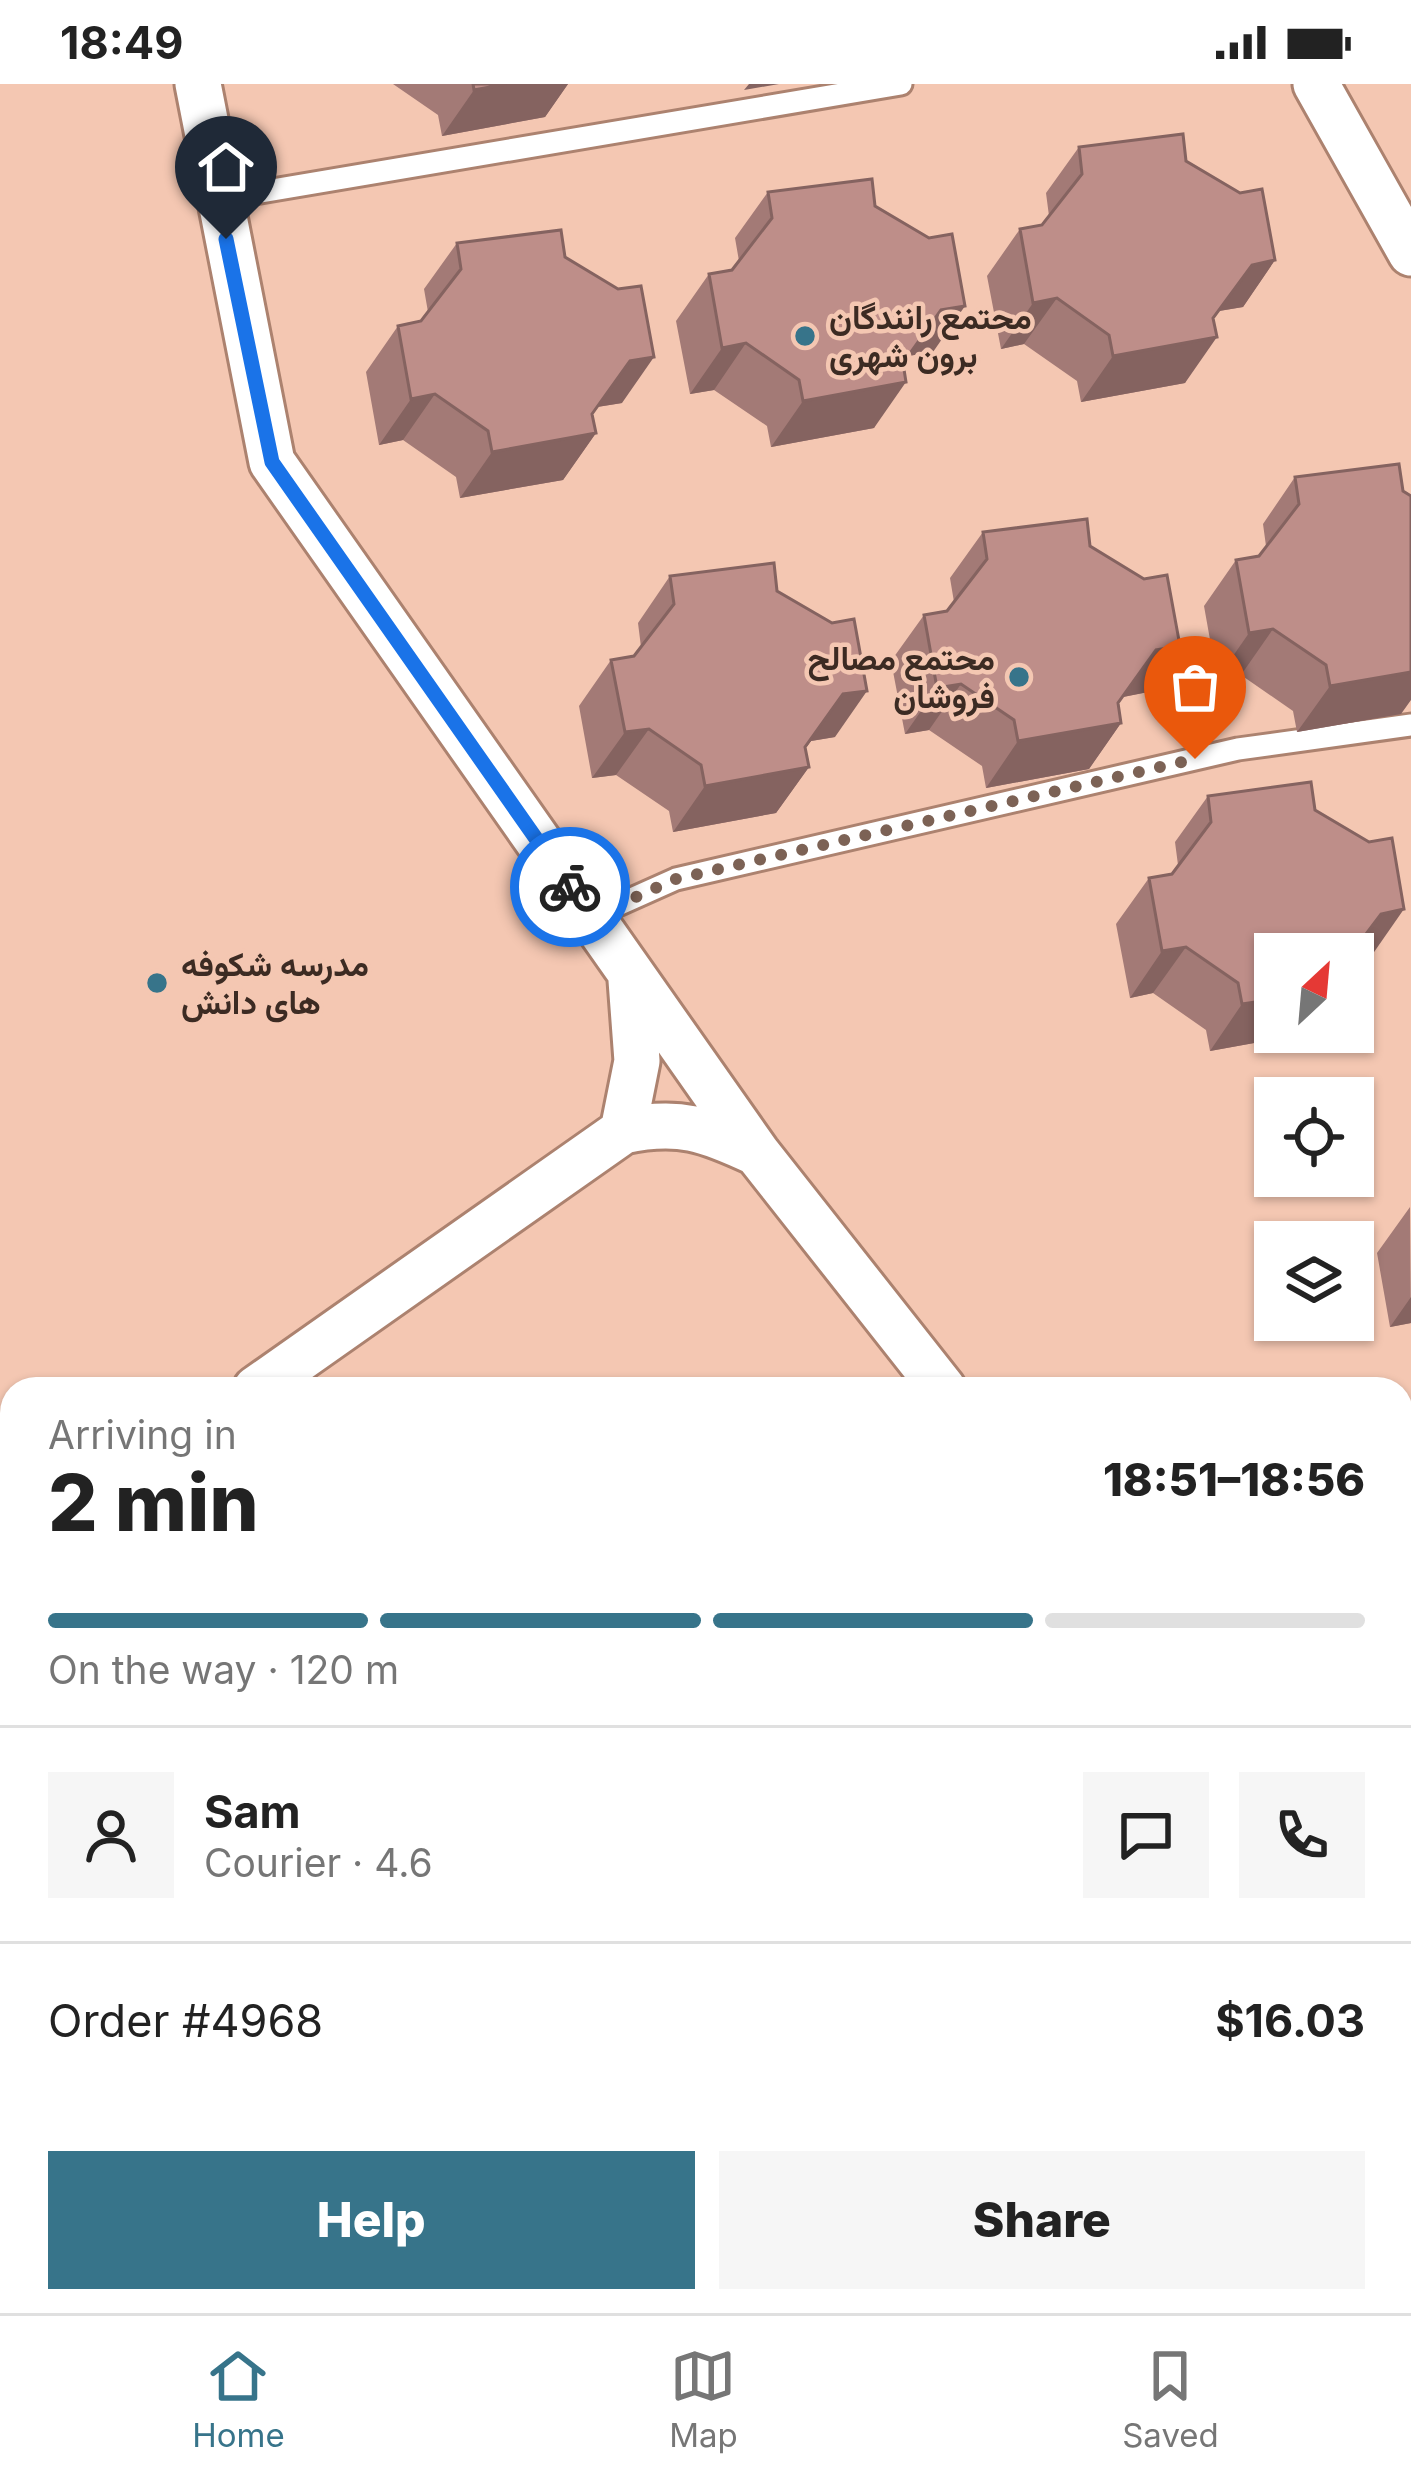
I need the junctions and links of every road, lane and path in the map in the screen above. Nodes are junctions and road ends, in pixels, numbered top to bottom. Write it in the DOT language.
graph roads {
  1 [pos="198,84"];
  2 [pos="901,84"];
  3 [pos="1316,84"];
  4 [pos="219,199"];
  5 [pos="1411,253"];
  6 [pos="1411,725"];
  7 [pos="591,917"];
  8 [pos="630,973"];
  9 [pos="623,1131"];
  10 [pos="757,1154"];
  11 [pos="273,1377"];
  12 [pos="934,1377"];
  1 -- 4 [label="street"];
  2 -- 4 [label="lane"];
  3 -- 5 [label="street"];
  4 -- 7 [label="street"];
  6 -- 7 [label="lane"];
  7 -- 8 [label="street"];
  8 -- 9 [label="street"];
  8 -- 10 [label="street"];
  9 -- 10 [label="street"];
  9 -- 11 [label="street"];
  10 -- 12 [label="street"];
}
